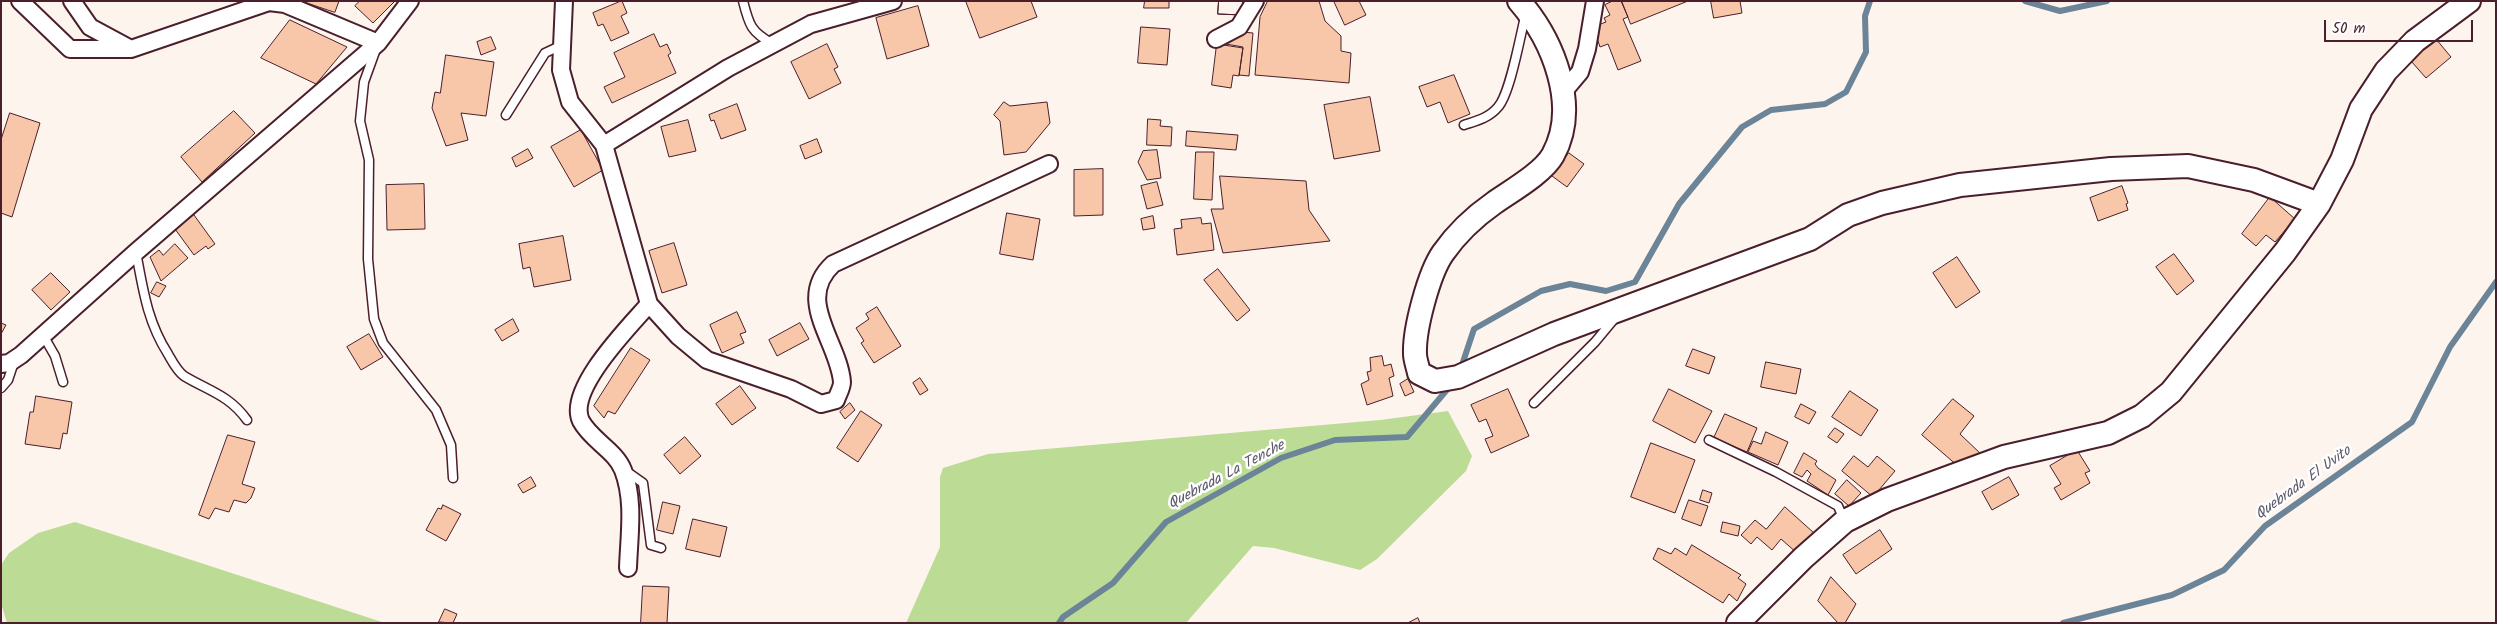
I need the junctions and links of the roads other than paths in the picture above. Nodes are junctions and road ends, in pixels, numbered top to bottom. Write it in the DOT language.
graph roads {
  1 [pos="20,1"];
  2 [pos="72,1"];
  3 [pos="410,1"];
  4 [pos="564,1"];
  5 [pos="743,1"];
  6 [pos="893,1"];
  7 [pos="1255,1"];
  8 [pos="1595,1"];
  9 [pos="2469,1"];
  10 [pos="1523,6"];
  11 [pos="1216,39"];
  12 [pos="378,43"];
  13 [pos="773,44"];
  14 [pos="562,45"];
  15 [pos="132,49"];
  16 [pos="1564,91"];
  17 [pos="506,115"];
  18 [pos="1464,125"];
  19 [pos="604,145"];
  20 [pos="1049,164"];
  21 [pos="2319,204"];
  22 [pos="136,252"];
  23 [pos="649,304"];
  24 [pos="1623,309"];
  25 [pos="43,335"];
  26 [pos="8,362"];
  27 [pos="63,382"];
  28 [pos="1,388"];
  29 [pos="1534,403"];
  30 [pos="246,420"];
  31 [pos="1709,440"];
  32 [pos="622,468"];
  33 [pos="453,478"];
  34 [pos="1845,522"];
  35 [pos="661,548"];
  36 [pos="628,568"];
  37 [pos="1738,623"];
  1 -- 15 [label="street"];
  2 -- 15 [label="street"];
  3 -- 12 [label="street"];
  4 -- 14 [label="street"];
  5 -- 13 [label="lane"];
  6 -- 13 [label="street"];
  7 -- 11 [label="street"];
  8 -- 16 [label="street"];
  9 -- 21 [label="street"];
  10 -- 16 [label="street"];
  10 -- 18 [label="lane"];
  12 -- 15 [label="street"];
  12 -- 22 [label="street"];
  12 -- 33 [label="lane"];
  13 -- 19 [label="street"];
  14 -- 17 [label="lane"];
  14 -- 19 [label="street"];
  16 -- 24 [label="street"];
  19 -- 23 [label="street"];
  20 -- 23 [label="street"];
  21 -- 24 [label="street"];
  21 -- 34 [label="street"];
  22 -- 25 [label="street"];
  22 -- 30 [label="lane"];
  23 -- 32 [label="street"];
  24 -- 29 [label="lane"];
  25 -- 26 [label="street"];
  25 -- 27 [label="lane"];
  26 -- 28 [label="lane"];
  31 -- 34 [label="lane"];
  32 -- 35 [label="lane"];
  32 -- 36 [label="street"];
  34 -- 37 [label="street"];
}
